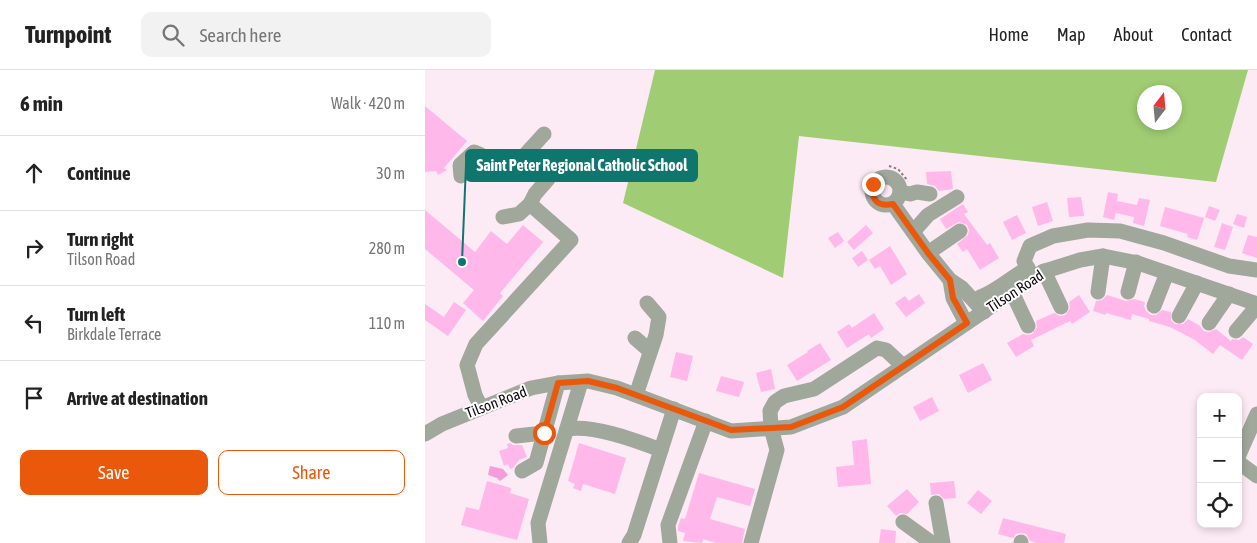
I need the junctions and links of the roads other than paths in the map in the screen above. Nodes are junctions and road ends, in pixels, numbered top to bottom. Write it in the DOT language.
graph roads {
  1 [pos="544,134"];
  2 [pos="481,155"];
  3 [pos="523,157"];
  4 [pos="537,169"];
  5 [pos="461,176"];
  6 [pos="930,194"];
  7 [pos="957,197"];
  8 [pos="530,204"];
  9 [pos="503,217"];
  10 [pos="960,230"];
  11 [pos="913,232"];
  12 [pos="928,253"];
  13 [pos="1103,256"];
  14 [pos="1137,262"];
  15 [pos="1257,270"];
  16 [pos="1035,273"];
  17 [pos="1167,273"];
  18 [pos="950,280"];
  19 [pos="966,282"];
  20 [pos="1197,283"];
  21 [pos="1012,292"];
  22 [pos="1098,292"];
  23 [pos="1128,292"];
  24 [pos="1229,294"];
  25 [pos="979,297"];
  26 [pos="647,303"];
  27 [pos="1257,305"];
  28 [pos="1154,306"];
  29 [pos="1058,308"];
  30 [pos="984,312"];
  31 [pos="1179,316"];
  32 [pos="967,323"];
  33 [pos="1209,323"];
  34 [pos="1027,326"];
  35 [pos="1237,331"];
  36 [pos="635,338"];
  37 [pos="650,351"];
  38 [pos="903,366"];
  39 [pos="581,382"];
  40 [pos="558,383"];
  41 [pos="636,395"];
  42 [pos="481,407"];
  43 [pos="674,409"];
  44 [pos="1257,414"];
  45 [pos="425,418"];
  46 [pos="706,421"];
  47 [pos="442,424"];
  48 [pos="771,428"];
  49 [pos="567,429"];
  50 [pos="544,433"];
  51 [pos="425,434"];
  52 [pos="516,436"];
  53 [pos="1242,448"];
  54 [pos="661,450"];
  55 [pos="1242,465"];
  56 [pos="522,471"];
  57 [pos="1257,476"];
  58 [pos="936,503"];
  59 [pos="540,543"];
  60 [pos="629,543"];
  61 [pos="670,543"];
  62 [pos="751,543"];
  63 [pos="917,543"];
  64 [pos="932,543"];
  65 [pos="943,543"];
  1 -- 3 [label="street"];
  2 -- 5 [label="street"];
  4 -- 8 [label="street"];
  6 -- 11 [label="street"];
  7 -- 11 [label="street"];
  8 -- 9 [label="street"];
  8 -- 42 [label="street"];
  10 -- 12 [label="street"];
  11 -- 12 [label="street"];
  12 -- 18 [label="street"];
  13 -- 14 [label="street, Tilson Road"];
  13 -- 16 [label="street, Tilson Road"];
  13 -- 22 [label="street"];
  14 -- 17 [label="street, Tilson Road"];
  14 -- 23 [label="street"];
  15 -- 16 [label="street"];
  16 -- 21 [label="street, Tilson Road"];
  16 -- 25 [label="street"];
  16 -- 29 [label="street"];
  17 -- 20 [label="street, Tilson Road"];
  17 -- 28 [label="street"];
  18 -- 30 [label="street"];
  18 -- 32 [label="street"];
  19 -- 25 [label="street"];
  20 -- 24 [label="street, Tilson Road"];
  20 -- 31 [label="street"];
  21 -- 30 [label="street, Tilson Road"];
  21 -- 34 [label="street"];
  24 -- 27 [label="street, Tilson Road"];
  24 -- 33 [label="street"];
  25 -- 30 [label="street"];
  26 -- 37 [label="street"];
  27 -- 35 [label="street"];
  30 -- 32 [label="street, Tilson Road"];
  32 -- 38 [label="street, Tilson Road"];
  36 -- 37 [label="street"];
  37 -- 41 [label="street"];
  38 -- 48 [label="street, Tilson Road"];
  38 -- 48 [label="street"];
  39 -- 40 [label="street, Tilson Road"];
  39 -- 41 [label="street, Tilson Road"];
  39 -- 49 [label="street"];
  40 -- 42 [label="street, Tilson Road"];
  40 -- 50 [label="street"];
  41 -- 43 [label="street, Tilson Road"];
  42 -- 47 [label="street, Tilson Road"];
  43 -- 46 [label="street, Tilson Road"];
  43 -- 54 [label="street"];
  44 -- 53 [label="street"];
  45 -- 47 [label="street"];
  46 -- 48 [label="street, Tilson Road"];
  46 -- 61 [label="street"];
  47 -- 51 [label="street, Tilson Road"];
  48 -- 62 [label="street"];
  49 -- 54 [label="street"];
  49 -- 59 [label="street"];
  50 -- 52 [label="street"];
  50 -- 56 [label="street"];
  54 -- 60 [label="street"];
  55 -- 57 [label="street"];
  58 -- 65 [label="street"];
  63 -- 64 [label="street"];
}
